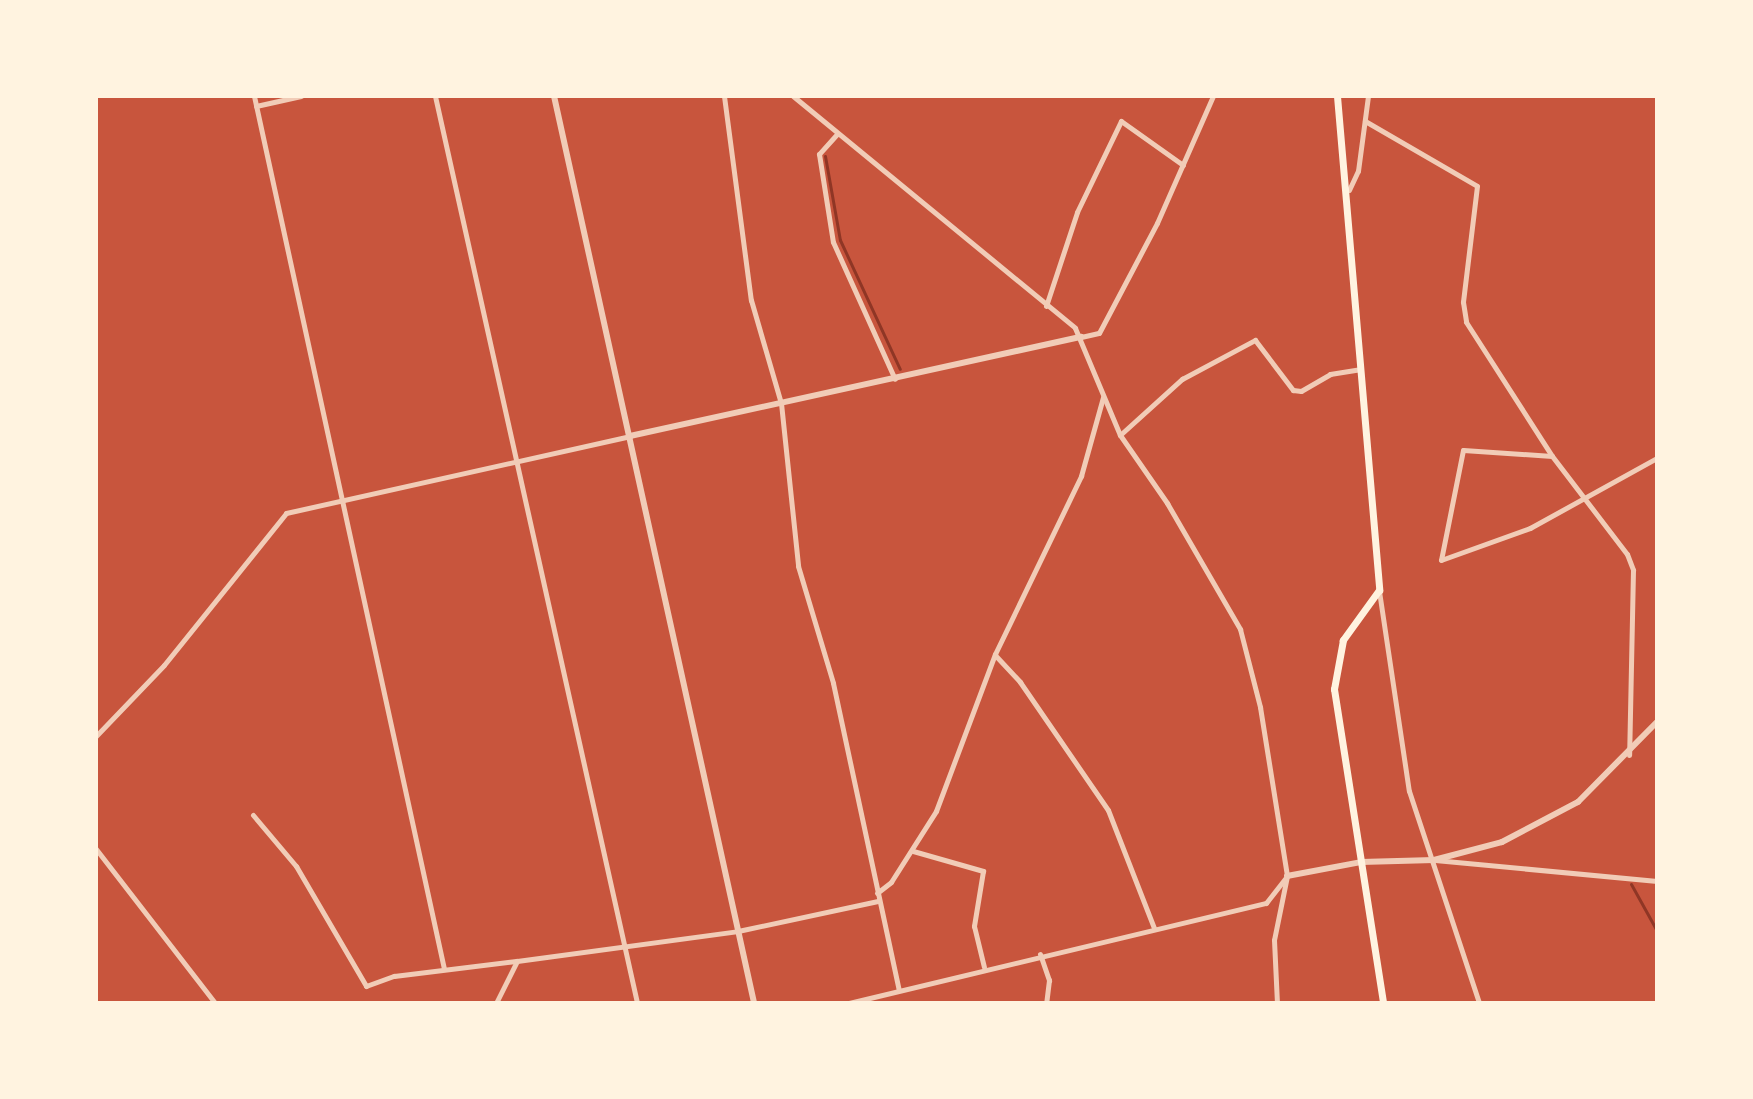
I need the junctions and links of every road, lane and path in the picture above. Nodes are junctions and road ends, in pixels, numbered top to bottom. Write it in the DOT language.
graph roads {
  1 [pos="254,96"];
  2 [pos="301,96"];
  3 [pos="435,96"];
  4 [pos="554,96"];
  5 [pos="724,96"];
  6 [pos="793,96"];
  7 [pos="1213,96"];
  8 [pos="1337,96"];
  9 [pos="1368,96"];
  10 [pos="256,106"];
  11 [pos="1365,121"];
  12 [pos="837,134"];
  13 [pos="1183,165"];
  14 [pos="1349,190"];
  15 [pos="1046,306"];
  16 [pos="1081,337"];
  17 [pos="1362,368"];
  18 [pos="895,379"];
  19 [pos="1104,396"];
  20 [pos="781,403"];
  21 [pos="1120,435"];
  22 [pos="630,436"];
  23 [pos="1552,456"];
  24 [pos="1657,458"];
  25 [pos="518,461"];
  26 [pos="342,500"];
  27 [pos="1587,500"];
  28 [pos="1379,590"];
  29 [pos="995,654"];
  30 [pos="1657,722"];
  31 [pos="96,736"];
  32 [pos="1629,755"];
  33 [pos="253,815"];
  34 [pos="96,849"];
  35 [pos="913,851"];
  36 [pos="1434,860"];
  37 [pos="1361,862"];
  38 [pos="1287,876"];
  39 [pos="1657,881"];
  40 [pos="877,893"];
  41 [pos="878,901"];
  42 [pos="1154,928"];
  43 [pos="738,931"];
  44 [pos="623,946"];
  45 [pos="1040,954"];
  46 [pos="517,961"];
  47 [pos="984,968"];
  48 [pos="444,969"];
  49 [pos="899,990"];
  50 [pos="215,1003"];
  51 [pos="496,1003"];
  52 [pos="637,1003"];
  53 [pos="754,1003"];
  54 [pos="850,1003"];
  55 [pos="1046,1003"];
  56 [pos="1277,1003"];
  57 [pos="1383,1003"];
  58 [pos="1479,1003"];
  1 -- 10 [label="street"];
  2 -- 10 [label="street"];
  3 -- 25 [label="street"];
  4 -- 22 [label="street"];
  5 -- 20 [label="street"];
  6 -- 12 [label="street"];
  7 -- 13 [label="street"];
  8 -- 14 [label="main road"];
  9 -- 11 [label="street"];
  10 -- 26 [label="street"];
  11 -- 14 [label="street"];
  11 -- 23 [label="street"];
  12 -- 15 [label="street"];
  12 -- 18 [label="street"];
  13 -- 15 [label="street"];
  13 -- 16 [label="street"];
  14 -- 17 [label="main road"];
  15 -- 16 [label="street"];
  16 -- 18 [label="street"];
  16 -- 19 [label="street"];
  17 -- 21 [label="street"];
  17 -- 28 [label="main road"];
  18 -- 20 [label="street"];
  19 -- 21 [label="street"];
  19 -- 29 [label="street"];
  20 -- 22 [label="street"];
  20 -- 40 [label="street"];
  21 -- 38 [label="street"];
  22 -- 25 [label="street"];
  22 -- 43 [label="street"];
  23 -- 27 [label="street"];
  23 -- 27 [label="street"];
  24 -- 27 [label="street"];
  25 -- 26 [label="street"];
  25 -- 44 [label="street"];
  26 -- 31 [label="street"];
  26 -- 48 [label="street"];
  27 -- 32 [label="street"];
  28 -- 36 [label="street"];
  28 -- 37 [label="main road"];
  29 -- 35 [label="street"];
  29 -- 42 [label="street"];
  30 -- 32 [label="street"];
  32 -- 36 [label="street"];
  33 -- 48 [label="street"];
  34 -- 50 [label="street"];
  35 -- 40 [label="street"];
  35 -- 47 [label="street"];
  36 -- 37 [label="street"];
  36 -- 39 [label="street"];
  36 -- 58 [label="street"];
  37 -- 38 [label="street"];
  37 -- 57 [label="main road"];
  38 -- 42 [label="street"];
  38 -- 56 [label="street"];
  40 -- 41 [label="street"];
  41 -- 43 [label="street"];
  41 -- 49 [label="street"];
  42 -- 45 [label="street"];
  43 -- 44 [label="street"];
  43 -- 53 [label="street"];
  44 -- 46 [label="street"];
  44 -- 52 [label="street"];
  45 -- 47 [label="street"];
  45 -- 55 [label="street"];
  46 -- 48 [label="street"];
  46 -- 51 [label="street"];
  47 -- 49 [label="street"];
  49 -- 54 [label="street"];
}
